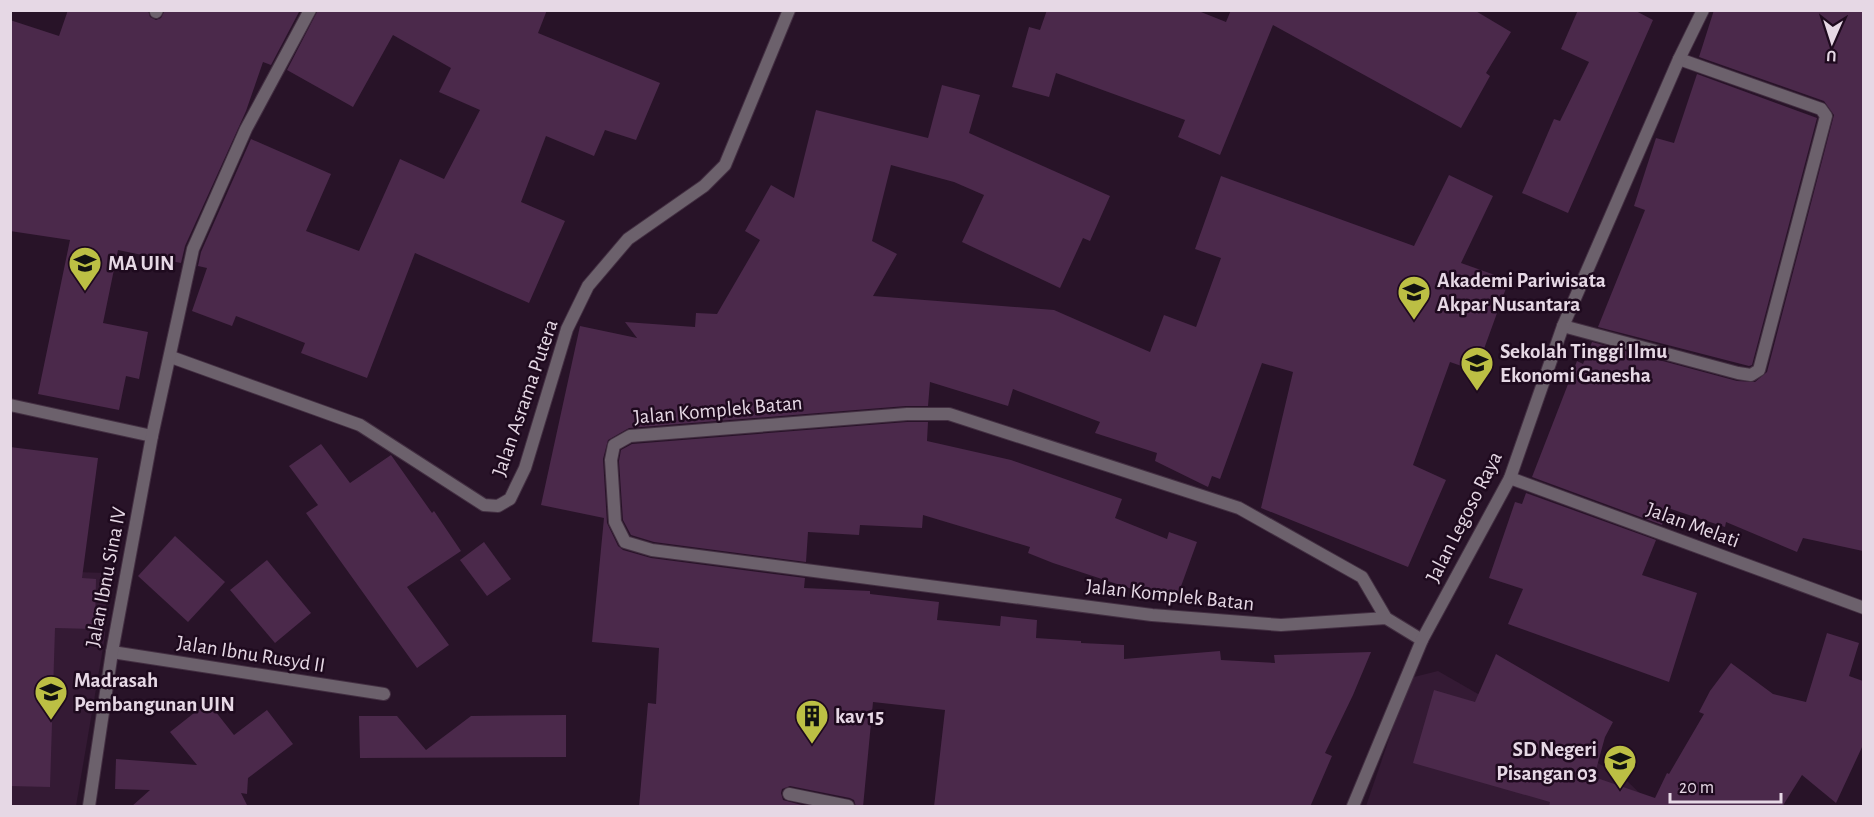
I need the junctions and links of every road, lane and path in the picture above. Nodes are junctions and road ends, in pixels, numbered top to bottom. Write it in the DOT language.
graph roads {
  1 [pos="310,10"];
  2 [pos="789,10"];
  3 [pos="1703,10"];
  4 [pos="1679,59"];
  5 [pos="1563,326"];
  6 [pos="171,357"];
  7 [pos="10,405"];
  8 [pos="152,436"];
  9 [pos="1510,478"];
  10 [pos="1863,608"];
  11 [pos="1386,618"];
  12 [pos="1422,640"];
  13 [pos="112,652"];
  14 [pos="384,694"];
  15 [pos="789,794"];
  16 [pos="89,807"];
  17 [pos="848,807"];
  18 [pos="1353,807"];
  1 -- 6 [label="street, Jalan Ibnu Sina IV"];
  2 -- 6 [label="street, Jalan Asrama Putera"];
  3 -- 4 [label="street, Jalan Legoso Raya"];
  4 -- 5 [label="street, Jalan Legoso Raya"];
  4 -- 5 [label="street"];
  5 -- 9 [label="street, Jalan Legoso Raya"];
  6 -- 8 [label="street, Jalan Ibnu Sina IV"];
  7 -- 8 [label="street"];
  8 -- 13 [label="street, Jalan Ibnu Sina IV"];
  9 -- 10 [label="street, Jalan Melati"];
  9 -- 12 [label="street, Jalan Legoso Raya"];
  11 -- 11 [label="street, Jalan Komplek Batan"];
  11 -- 12 [label="street, Jalan Komplek Batan"];
  12 -- 18 [label="street, Jalan Legoso Raya"];
  13 -- 14 [label="street, Jalan Ibnu Rusyd II"];
  13 -- 16 [label="street, Jalan Ibnu Sina IV"];
  15 -- 17 [label="street"];
}
